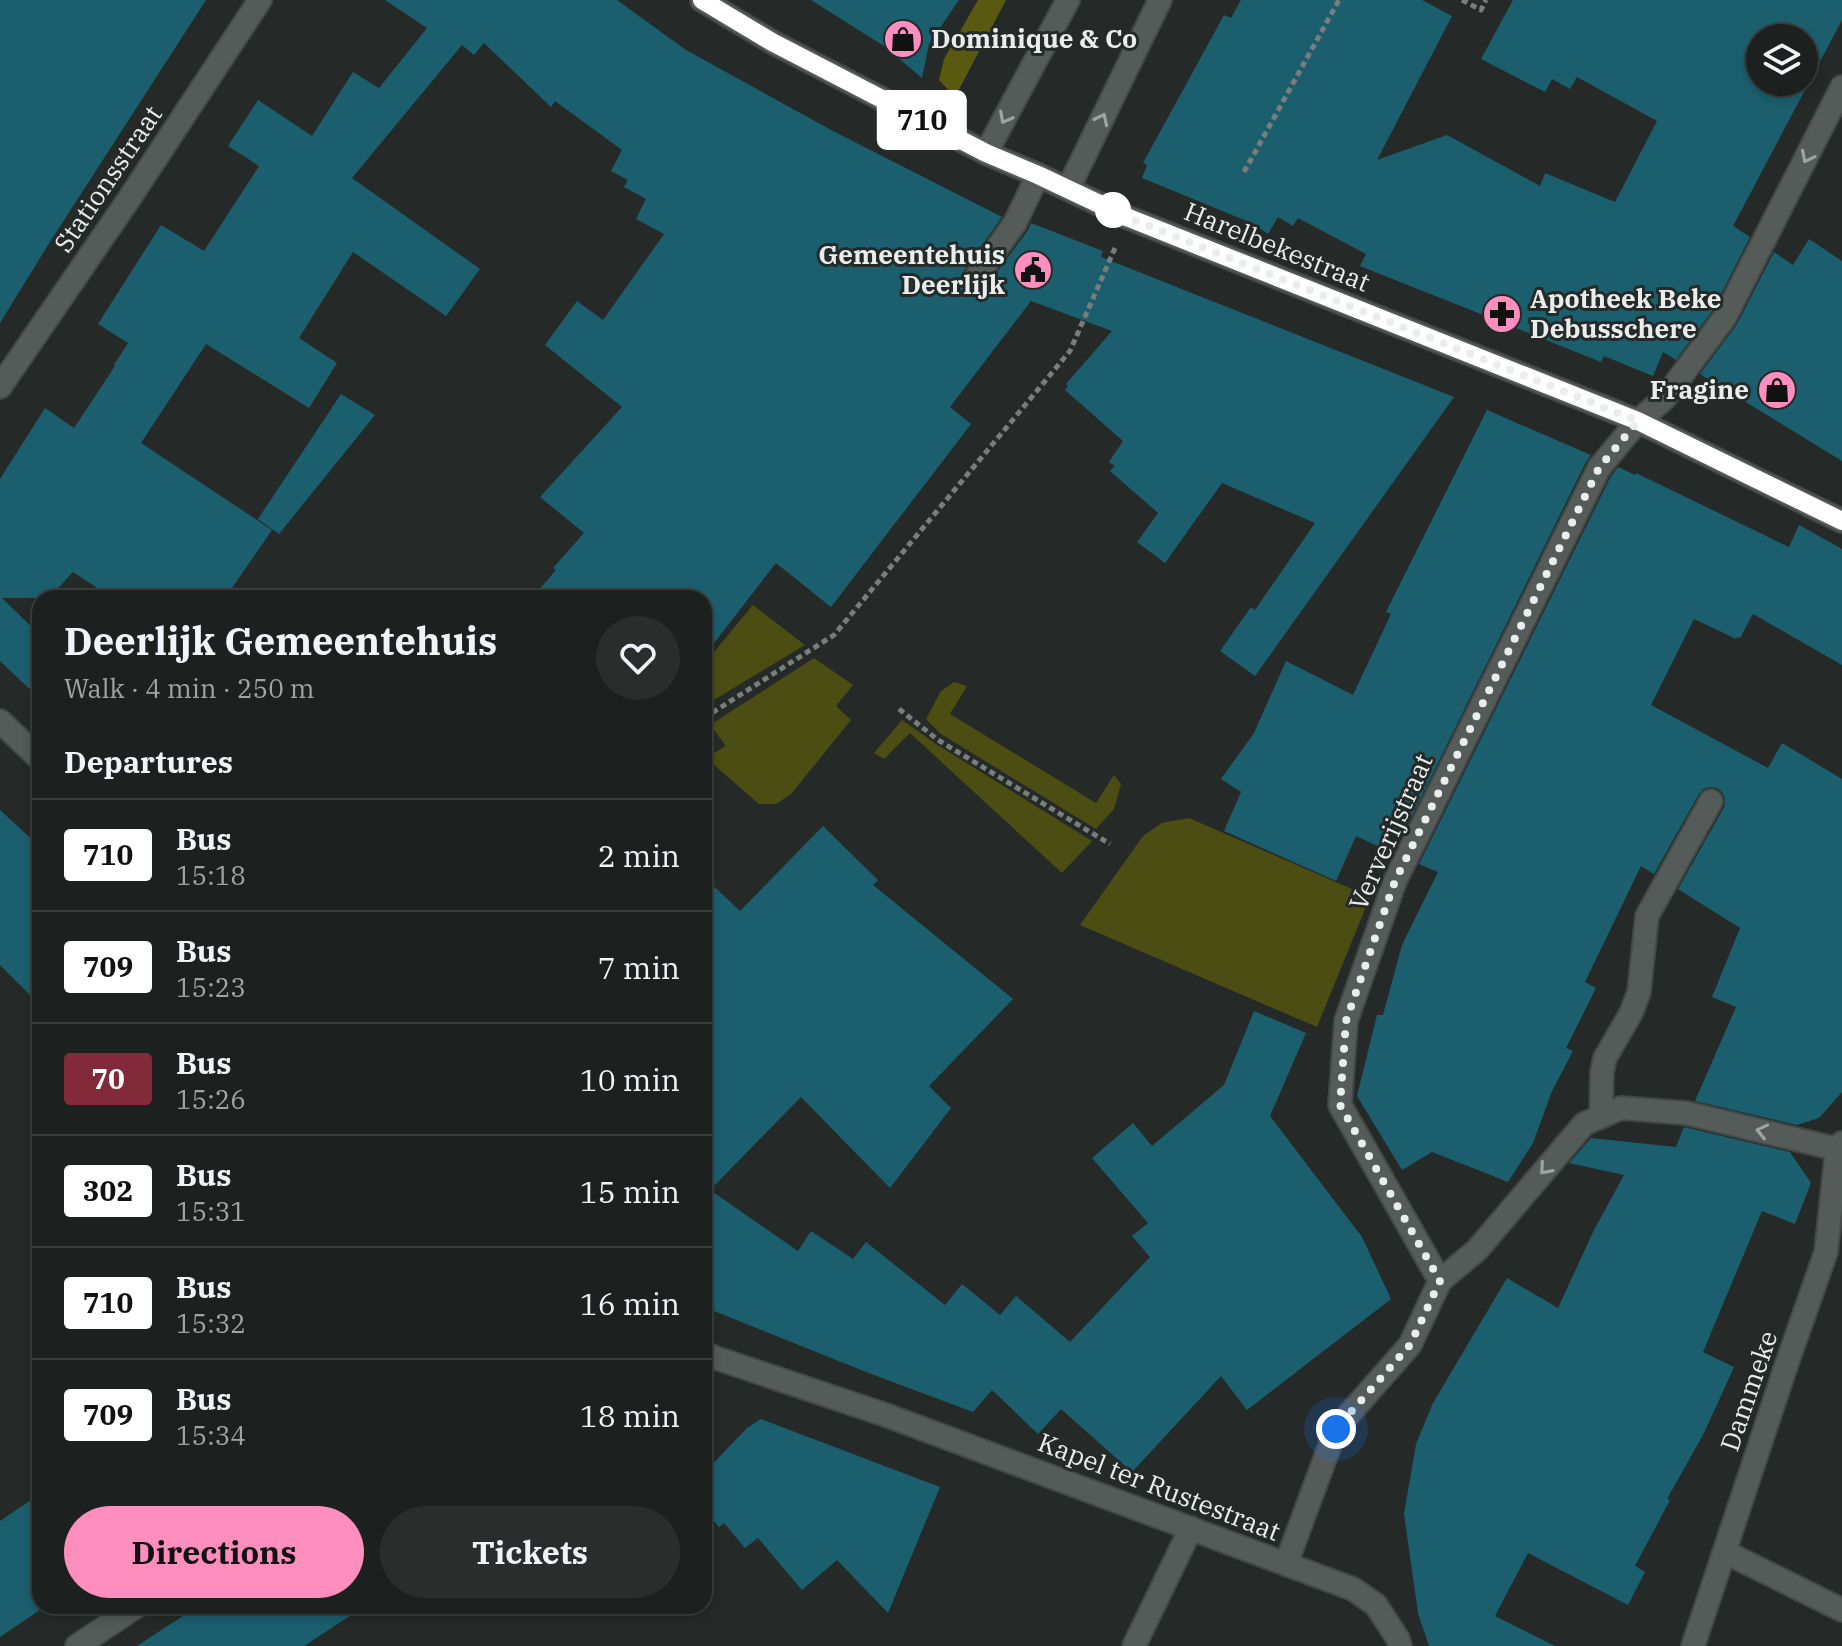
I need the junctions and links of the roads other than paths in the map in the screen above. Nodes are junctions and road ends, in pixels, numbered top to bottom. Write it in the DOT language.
graph roads {
  1 [pos="260,0"];
  2 [pos="702,0"];
  3 [pos="1068,0"];
  4 [pos="1160,0"];
  5 [pos="1842,87"];
  6 [pos="986,153"];
  7 [pos="1038,175"];
  8 [pos="1068,189"];
  9 [pos="975,279"];
  10 [pos="0,387"];
  11 [pos="1638,421"];
  12 [pos="1842,521"];
  13 [pos="0,721"];
  14 [pos="32,751"];
  15 [pos="1711,801"];
  16 [pos="1601,1117"];
  17 [pos="1840,1148"];
  18 [pos="1440,1281"];
  19 [pos="712,1356"];
  20 [pos="1191,1528"];
  21 [pos="1725,1552"];
  22 [pos="1286,1564"];
  23 [pos="1842,1610"];
  24 [pos="125,1614"];
  25 [pos="77,1646"];
  26 [pos="1134,1646"];
  27 [pos="1400,1646"];
  28 [pos="1693,1646"];
  1 -- 10 [label="street, Stationsstraat"];
  2 -- 6 [label="street, Harelbekestraat"];
  3 -- 6 [label="street, one-way"];
  8 -- 4 [label="street, one-way"];
  5 -- 11 [label="street, Ververijstraat, one-way"];
  6 -- 7 [label="street, Harelbekestraat"];
  7 -- 8 [label="street, Harelbekestraat"];
  7 -- 9 [label="street"];
  8 -- 11 [label="street, Harelbekestraat"];
  11 -- 12 [label="street, Harelbekestraat"];
  11 -- 18 [label="street, Ververijstraat"];
  13 -- 14 [label="street"];
  15 -- 16 [label="street"];
  17 -- 16 [label="street, one-way"];
  16 -- 18 [label="street, one-way"];
  17 -- 21 [label="street, Dammeke"];
  18 -- 22 [label="street, Kapel ter Rustestraat"];
  19 -- 20 [label="street, Kapel ter Rustestraat"];
  20 -- 22 [label="street, Kapel ter Rustestraat"];
  20 -- 26 [label="street"];
  21 -- 23 [label="street"];
  21 -- 28 [label="street, Dammeke"];
  22 -- 27 [label="street"];
  24 -- 25 [label="street"];
}
